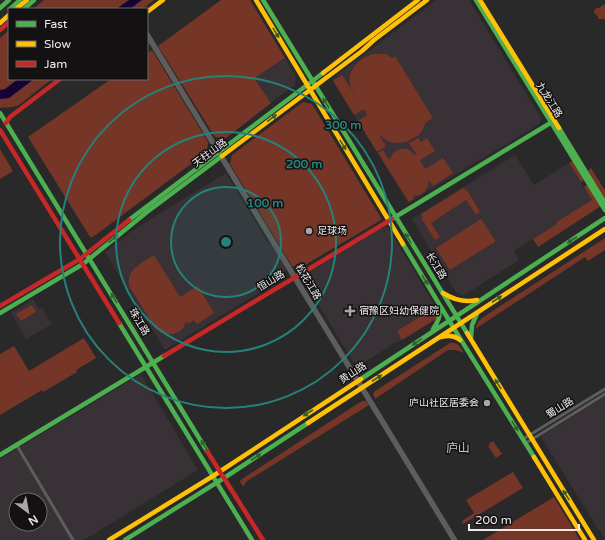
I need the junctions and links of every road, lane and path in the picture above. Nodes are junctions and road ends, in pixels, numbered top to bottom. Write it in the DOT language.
graph roads {
  1 [pos="3,0"];
  2 [pos="9,0"];
  3 [pos="20,0"];
  4 [pos="27,0"];
  5 [pos="34,0"];
  6 [pos="163,0"];
  7 [pos="256,0"];
  8 [pos="263,0"];
  9 [pos="418,0"];
  10 [pos="427,0"];
  11 [pos="476,0"];
  12 [pos="480,0"];
  13 [pos="0,3"];
  14 [pos="0,8"];
  15 [pos="10,8"];
  16 [pos="17,8"];
  17 [pos="25,8"];
  18 [pos="8,10"];
  19 [pos="148,11"];
  20 [pos="8,16"];
  21 [pos="0,18"];
  22 [pos="0,23"];
  23 [pos="8,23"];
  24 [pos="0,30"];
  25 [pos="148,34"];
  26 [pos="148,39"];
  27 [pos="59,80"];
  28 [pos="312,80"];
  29 [pos="307,84"];
  30 [pos="316,86"];
  31 [pos="310,90"];
  32 [pos="0,113"];
  33 [pos="6,122"];
  34 [pos="552,122"];
  35 [pos="0,130"];
  36 [pos="219,155"];
  37 [pos="605,203"];
  38 [pos="605,210"];
  39 [pos="395,216"];
  40 [pos="605,218"];
  41 [pos="389,220"];
  42 [pos="605,229"];
  43 [pos="86,253"];
  44 [pos="80,258"];
  45 [pos="90,258"];
  46 [pos="83,264"];
  47 [pos="294,277"];
  48 [pos="442,292"];
  49 [pos="485,297"];
  50 [pos="436,299"];
  51 [pos="0,306"];
  52 [pos="482,308"];
  53 [pos="0,313"];
  54 [pos="456,316"];
  55 [pos="449,320"];
  56 [pos="129,322"];
  57 [pos="460,323"];
  58 [pos="122,327"];
  59 [pos="453,327"];
  60 [pos="429,333"];
  61 [pos="436,339"];
  62 [pos="471,340"];
  63 [pos="463,342"];
  64 [pos="153,362"];
  65 [pos="146,366"];
  66 [pos="357,381"];
  67 [pos="361,388"];
  68 [pos="605,389"];
  69 [pos="605,394"];
  70 [pos="531,437"];
  71 [pos="524,441"];
  72 [pos="16,444"];
  73 [pos="0,454"];
  74 [pos="220,472"];
  75 [pos="213,476"];
  76 [pos="224,478"];
  77 [pos="217,483"];
  78 [pos="73,540"];
  79 [pos="109,540"];
  80 [pos="125,540"];
  81 [pos="252,540"];
  82 [pos="263,540"];
  83 [pos="454,540"];
  84 [pos="585,540"];
  85 [pos="594,540"];
  1 -- 13 [label="main road"];
  2 -- 14 [label="main road"];
  3 -- 15 [label="main road"];
  4 -- 16 [label="main road"];
  5 -- 17 [label="main road"];
  6 -- 19 [label="main road"];
  7 -- 29 [label="main road, 长江路, one-way"];
  8 -- 28 [label="main road, 长江路"];
  9 -- 28 [label="main road, 天柱山路"];
  10 -- 30 [label="main road, 天柱山路"];
  11 -- 34 [label="main road, 九龙江路"];
  12 -- 37 [label="main road, 九龙江路"];
  18 -- 21 [label="main road"];
  20 -- 22 [label="main road"];
  23 -- 24 [label="main road"];
  25 -- 36 [label="street, 松花江路"];
  26 -- 36 [label="street, 松花江路"];
  27 -- 33 [label="main road"];
  28 -- 29 [label="main road, 天柱山路"];
  28 -- 30 [label="main road, 长江路"];
  29 -- 31 [label="main road, 长江路"];
  29 -- 36 [label="main road, 天柱山路"];
  30 -- 31 [label="main road, 天柱山路"];
  39 -- 30 [label="main road, 长江路, one-way"];
  36 -- 31 [label="main road, 天柱山路, one-way"];
  31 -- 41 [label="main road, 长江路, one-way"];
  32 -- 33 [label="main road, 珠江路"];
  33 -- 43 [label="main road, 珠江路"];
  34 -- 38 [label="main road, 九龙江路"];
  34 -- 39 [label="main road, 恒山路"];
  35 -- 44 [label="main road, 珠江路"];
  36 -- 43 [label="main road, 天柱山路"];
  45 -- 36 [label="main road, 天柱山路, one-way"];
  36 -- 47 [label="street, 松花江路"];
  39 -- 41 [label="main road, 恒山路"];
  48 -- 39 [label="main road, 长江路, one-way"];
  40 -- 49 [label="main road, 黄山路, one-way"];
  41 -- 47 [label="main road, 恒山路"];
  41 -- 50 [label="main road, 长江路, one-way"];
  52 -- 42 [label="main road, 黄山路, one-way"];
  43 -- 44 [label="main road, 天柱山路"];
  43 -- 45 [label="main road, 珠江路"];
  44 -- 46 [label="main road, 珠江路"];
  44 -- 51 [label="main road, 天柱山路"];
  45 -- 46 [label="main road, 天柱山路"];
  56 -- 45 [label="main road, 珠江路, one-way"];
  46 -- 53 [label="main road, 天柱山路"];
  46 -- 58 [label="main road, 珠江路"];
  47 -- 64 [label="main road, 恒山路"];
  47 -- 66 [label="street, 松花江路"];
  48 -- 49 [label="main road"];
  48 -- 54 [label="main road, 长江路"];
  49 -- 54 [label="main road, 黄山路"];
  50 -- 55 [label="main road, 长江路"];
  50 -- 60 [label="main road"];
  52 -- 57 [label="main road, 黄山路"];
  52 -- 62 [label="main road"];
  54 -- 55 [label="main road, 黄山路"];
  54 -- 57 [label="main road, 长江路"];
  55 -- 59 [label="main road, 长江路"];
  55 -- 60 [label="main road, 黄山路"];
  56 -- 58 [label="main road"];
  56 -- 64 [label="main road, 珠江路"];
  57 -- 59 [label="main road, 黄山路"];
  57 -- 62 [label="main road, 长江路"];
  58 -- 65 [label="main road, 珠江路"];
  59 -- 61 [label="main road, 黄山路"];
  59 -- 63 [label="main road, 长江路"];
  60 -- 66 [label="main road, 黄山路, one-way"];
  61 -- 63 [label="main road"];
  67 -- 61 [label="main road, 黄山路, one-way"];
  70 -- 62 [label="main road, 长江路, one-way"];
  63 -- 71 [label="main road, 长江路, one-way"];
  64 -- 65 [label="main road, 恒山路"];
  74 -- 64 [label="main road, 珠江路, one-way"];
  65 -- 72 [label="main road, 恒山路"];
  65 -- 75 [label="main road, 珠江路"];
  66 -- 67 [label="street, 松花江路"];
  66 -- 74 [label="main road, 黄山路, one-way"];
  76 -- 67 [label="main road, 黄山路, one-way"];
  67 -- 83 [label="street, 松花江路"];
  68 -- 70 [label="street, 蜀山路"];
  69 -- 70 [label="street, 蜀山路"];
  70 -- 71 [label="street, 蜀山路"];
  85 -- 70 [label="main road, 长江路, one-way"];
  71 -- 84 [label="main road, 长江路"];
  72 -- 73 [label="main road, 恒山路"];
  72 -- 78 [label="street"];
  74 -- 75 [label="main road, 黄山路"];
  74 -- 76 [label="main road, 珠江路"];
  75 -- 77 [label="main road, 珠江路"];
  75 -- 79 [label="main road, 黄山路"];
  76 -- 77 [label="main road, 黄山路"];
  76 -- 82 [label="main road, 珠江路"];
  77 -- 80 [label="main road, 黄山路"];
  77 -- 81 [label="main road, 珠江路"];
}
